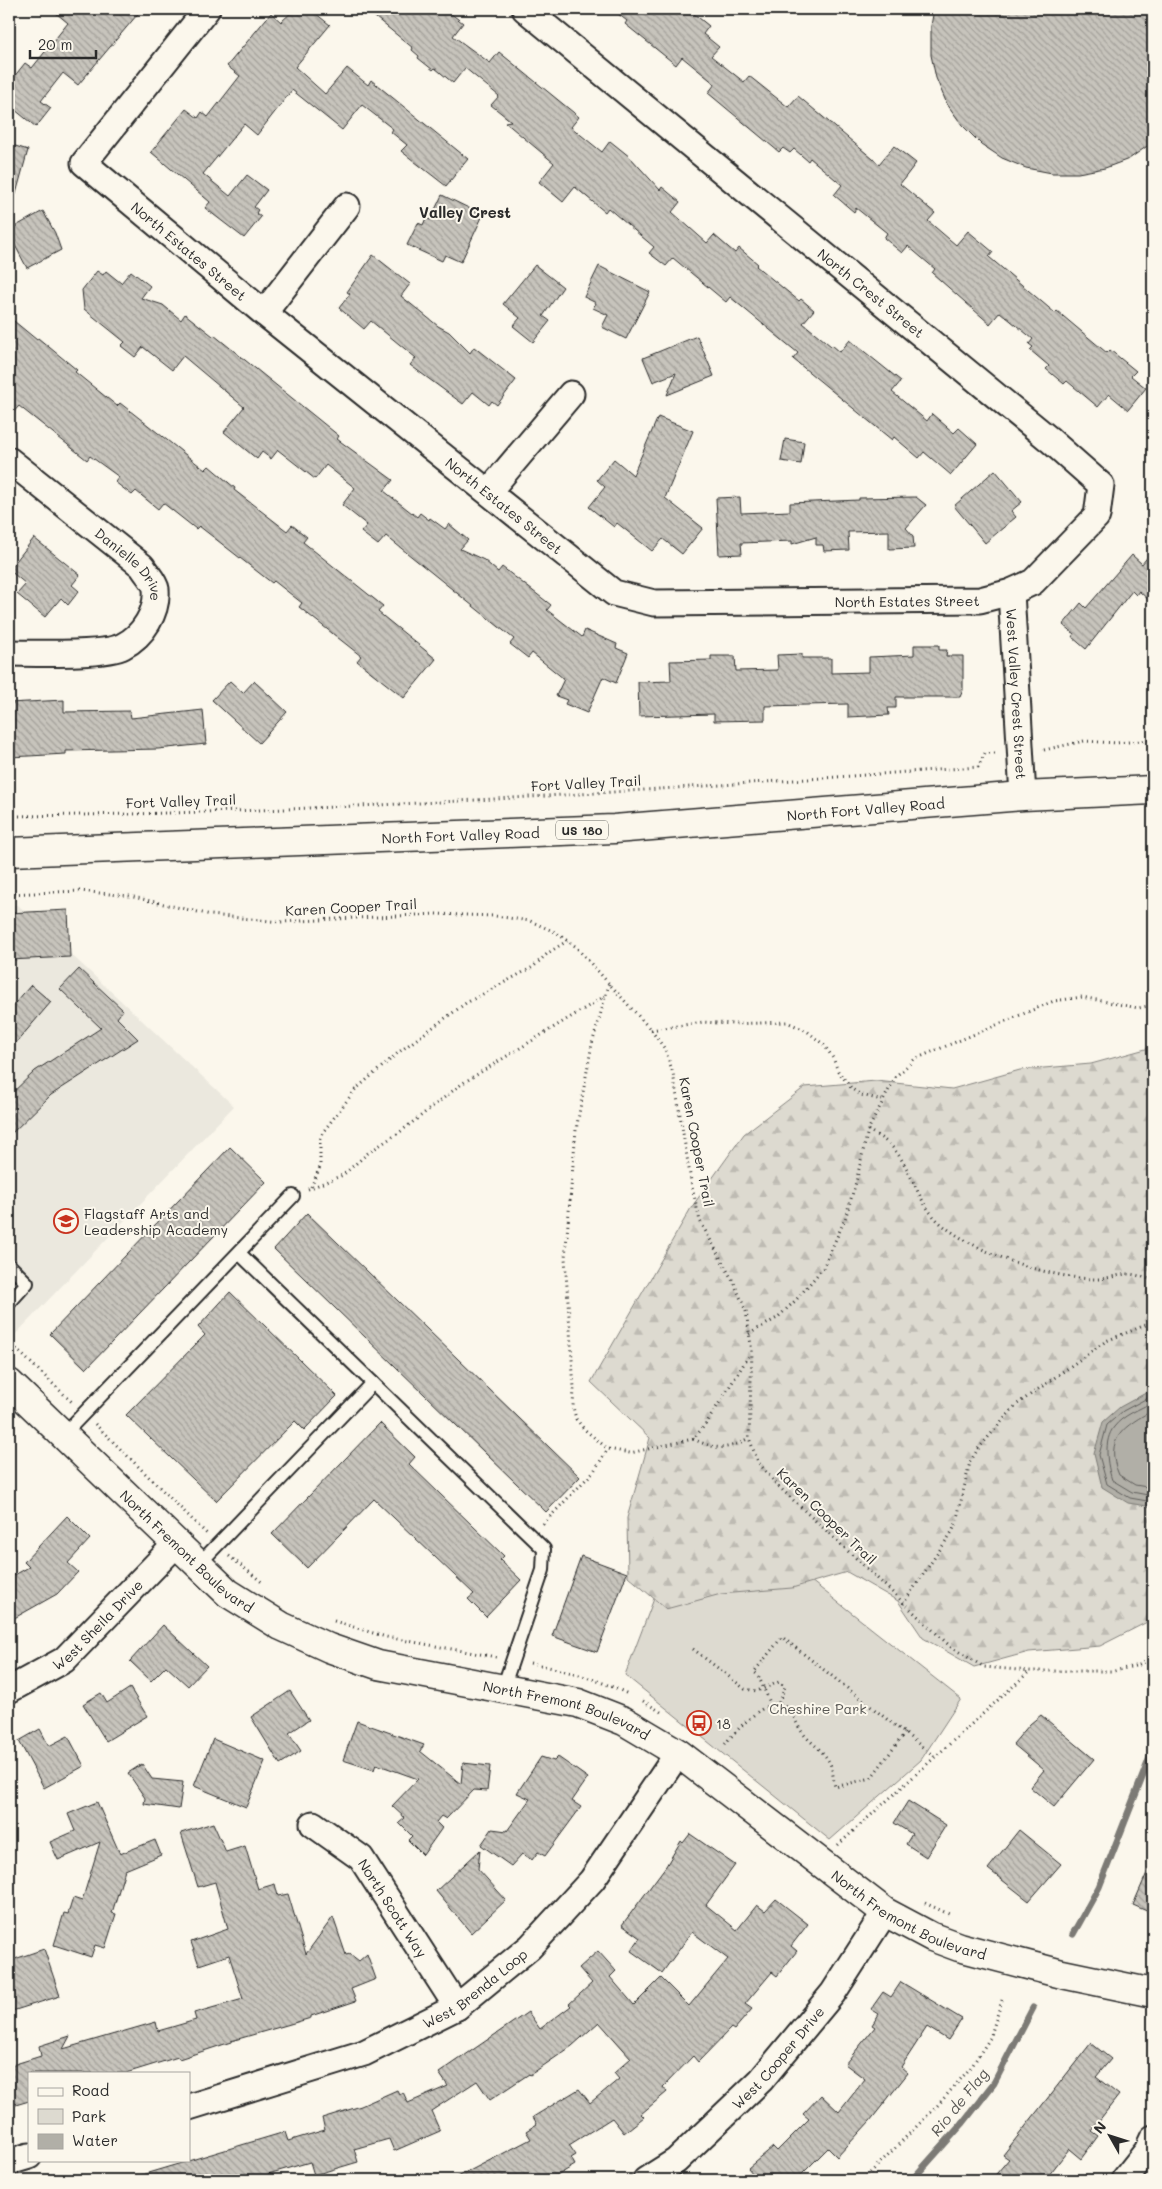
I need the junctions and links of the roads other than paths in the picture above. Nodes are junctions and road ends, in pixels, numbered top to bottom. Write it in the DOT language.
graph roads {
  1 [pos="208,9"];
  2 [pos="525,9"];
  3 [pos="347,206"];
  4 [pos="264,313"];
  5 [pos="571,394"];
  6 [pos="9,460"];
  7 [pos="489,492"];
  8 [pos="1012,592"];
  9 [pos="9,653"];
  10 [pos="1153,790"];
  11 [pos="1022,796"];
  12 [pos="9,852"];
  13 [pos="293,1196"];
  14 [pos="239,1253"];
  15 [pos="9,1265"];
  16 [pos="9,1303"];
  17 [pos="9,1383"];
  18 [pos="373,1383"];
  19 [pos="63,1435"];
  20 [pos="176,1544"];
  21 [pos="198,1565"];
  22 [pos="503,1688"];
  23 [pos="9,1690"];
  24 [pos="678,1753"];
  25 [pos="313,1824"];
  26 [pos="885,1912"];
  27 [pos="1153,1993"];
  28 [pos="457,2007"];
  29 [pos="190,2107"];
  30 [pos="1153,2138"];
  31 [pos="28,2156"];
  32 [pos="9,2162"];
  33 [pos="646,2180"];
  34 [pos="1124,2180"];
  1 -- 4 [label="street, North Estates Street"];
  2 -- 8 [label="street, North Crest Street"];
  3 -- 4 [label="street"];
  4 -- 7 [label="street, North Estates Street"];
  5 -- 7 [label="street"];
  6 -- 9 [label="street, Danielle Drive"];
  7 -- 8 [label="street, North Estates Street"];
  8 -- 11 [label="street, West Valley Crest Street"];
  10 -- 11 [label="street, North Fort Valley Road / US 180"];
  11 -- 12 [label="street, North Fort Valley Road / US 180"];
  13 -- 14 [label="lane"];
  14 -- 18 [label="lane"];
  14 -- 19 [label="lane"];
  15 -- 16 [label="lane"];
  17 -- 19 [label="street, North Fremont Boulevard"];
  18 -- 21 [label="lane"];
  18 -- 22 [label="lane"];
  19 -- 20 [label="street, North Fremont Boulevard"];
  20 -- 21 [label="street, North Fremont Boulevard"];
  20 -- 23 [label="street, West Sheila Drive"];
  21 -- 22 [label="street, North Fremont Boulevard"];
  22 -- 24 [label="street, North Fremont Boulevard"];
  24 -- 26 [label="street, North Fremont Boulevard"];
  24 -- 28 [label="street, West Brenda Loop"];
  25 -- 28 [label="street, North Scott Way"];
  26 -- 27 [label="street, North Fremont Boulevard"];
  26 -- 33 [label="street, West Cooper Drive"];
  28 -- 29 [label="street, West Brenda Loop"];
  30 -- 34 [label="street"];
  31 -- 32 [label="street"];
}
